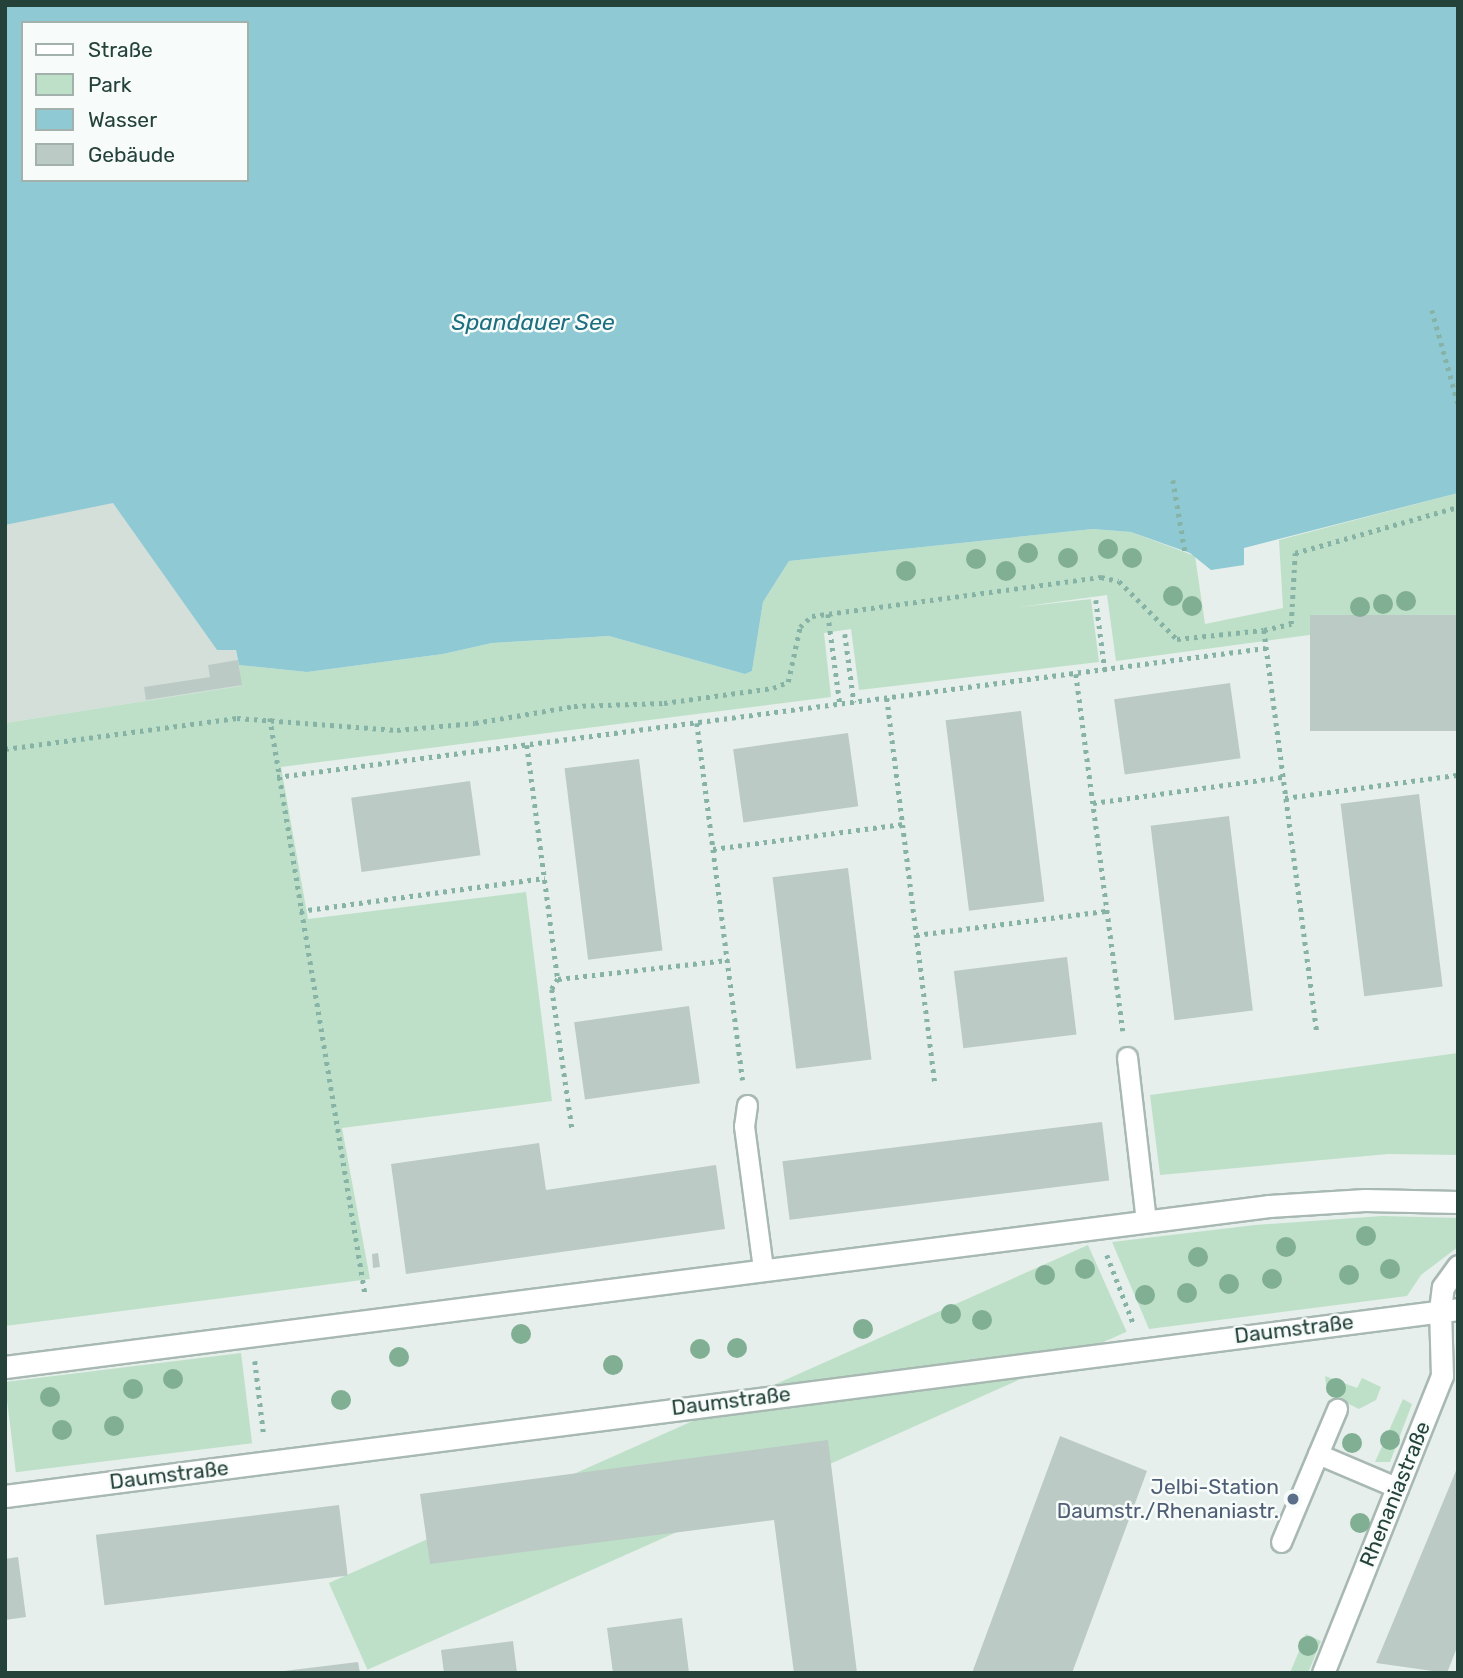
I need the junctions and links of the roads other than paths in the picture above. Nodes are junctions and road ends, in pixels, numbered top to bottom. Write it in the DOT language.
graph roads {
  1 [pos="1127,1056"];
  2 [pos="747,1105"];
  3 [pos="1458,1202"];
  4 [pos="1146,1221"];
  5 [pos="1458,1266"];
  6 [pos="763,1269"];
  7 [pos="1449,1310"];
  8 [pos="5,1367"];
  9 [pos="1337,1409"];
  10 [pos="1318,1454"];
  11 [pos="1398,1488"];
  12 [pos="5,1496"];
  13 [pos="1281,1542"];
  14 [pos="1323,1673"];
  1 -- 4 [label="lane"];
  2 -- 6 [label="lane"];
  3 -- 4 [label="main road"];
  4 -- 6 [label="main road"];
  5 -- 7 [label="main road, Rhenaniastraße"];
  6 -- 8 [label="main road"];
  7 -- 11 [label="main road, Rhenaniastraße"];
  7 -- 12 [label="main road, Daumstraße"];
  9 -- 10 [label="lane"];
  10 -- 11 [label="lane"];
  10 -- 13 [label="lane"];
  11 -- 14 [label="main road, Rhenaniastraße"];
}
